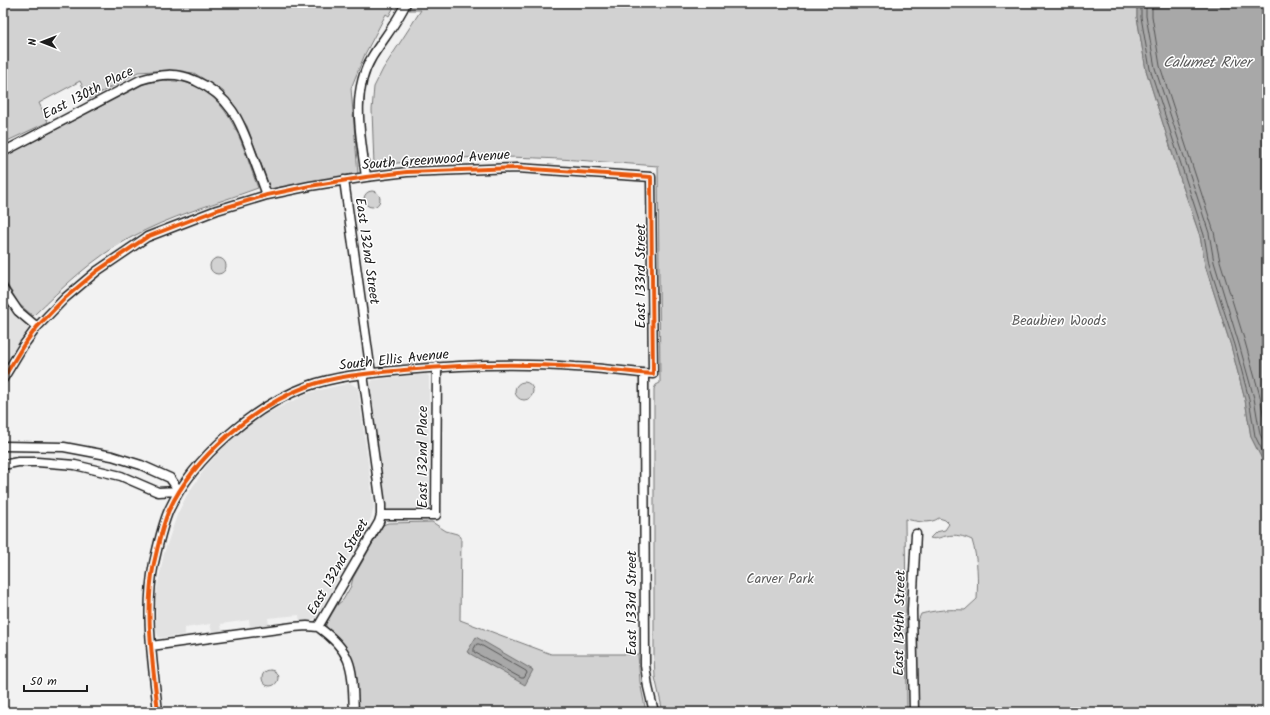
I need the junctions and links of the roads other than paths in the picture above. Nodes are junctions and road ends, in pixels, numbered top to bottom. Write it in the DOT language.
graph roads {
  1 [pos="406,3"];
  2 [pos="3,152"];
  3 [pos="366,177"];
  4 [pos="652,177"];
  5 [pos="344,180"];
  6 [pos="267,194"];
  7 [pos="3,289"];
  8 [pos="38,327"];
  9 [pos="436,367"];
  10 [pos="372,373"];
  11 [pos="362,374"];
  12 [pos="649,374"];
  13 [pos="3,379"];
  14 [pos="3,446"];
  15 [pos="3,465"];
  16 [pos="179,491"];
  17 [pos="381,515"];
  18 [pos="916,534"];
  19 [pos="318,627"];
  20 [pos="151,646"];
  21 [pos="158,712"];
  22 [pos="354,712"];
  23 [pos="654,712"];
  24 [pos="914,712"];
  1 -- 3 [label="street, East 132nd Street"];
  2 -- 6 [label="street, East 130th Place"];
  3 -- 4 [label="street, South Greenwood Avenue"];
  3 -- 5 [label="street, South Greenwood Avenue"];
  4 -- 12 [label="street, East 133rd Street"];
  5 -- 6 [label="street, South Greenwood Avenue"];
  5 -- 10 [label="street, East 132nd Street"];
  6 -- 8 [label="street, South Greenwood Avenue"];
  7 -- 8 [label="street"];
  8 -- 13 [label="street, South Greenwood Avenue"];
  9 -- 10 [label="street, South Ellis Avenue"];
  9 -- 12 [label="street, South Ellis Avenue"];
  9 -- 17 [label="street, East 132nd Place"];
  10 -- 11 [label="street, South Ellis Avenue"];
  11 -- 16 [label="street, South Ellis Avenue"];
  11 -- 17 [label="street, East 132nd Street"];
  12 -- 23 [label="street, East 133rd Street"];
  14 -- 16 [label="street"];
  15 -- 16 [label="street"];
  16 -- 20 [label="street, South Ellis Avenue"];
  17 -- 19 [label="street, East 132nd Street"];
  18 -- 24 [label="street, East 134th Street"];
  19 -- 20 [label="street"];
  19 -- 22 [label="street, East 132nd Street"];
  20 -- 21 [label="street, South Ellis Avenue"];
}
